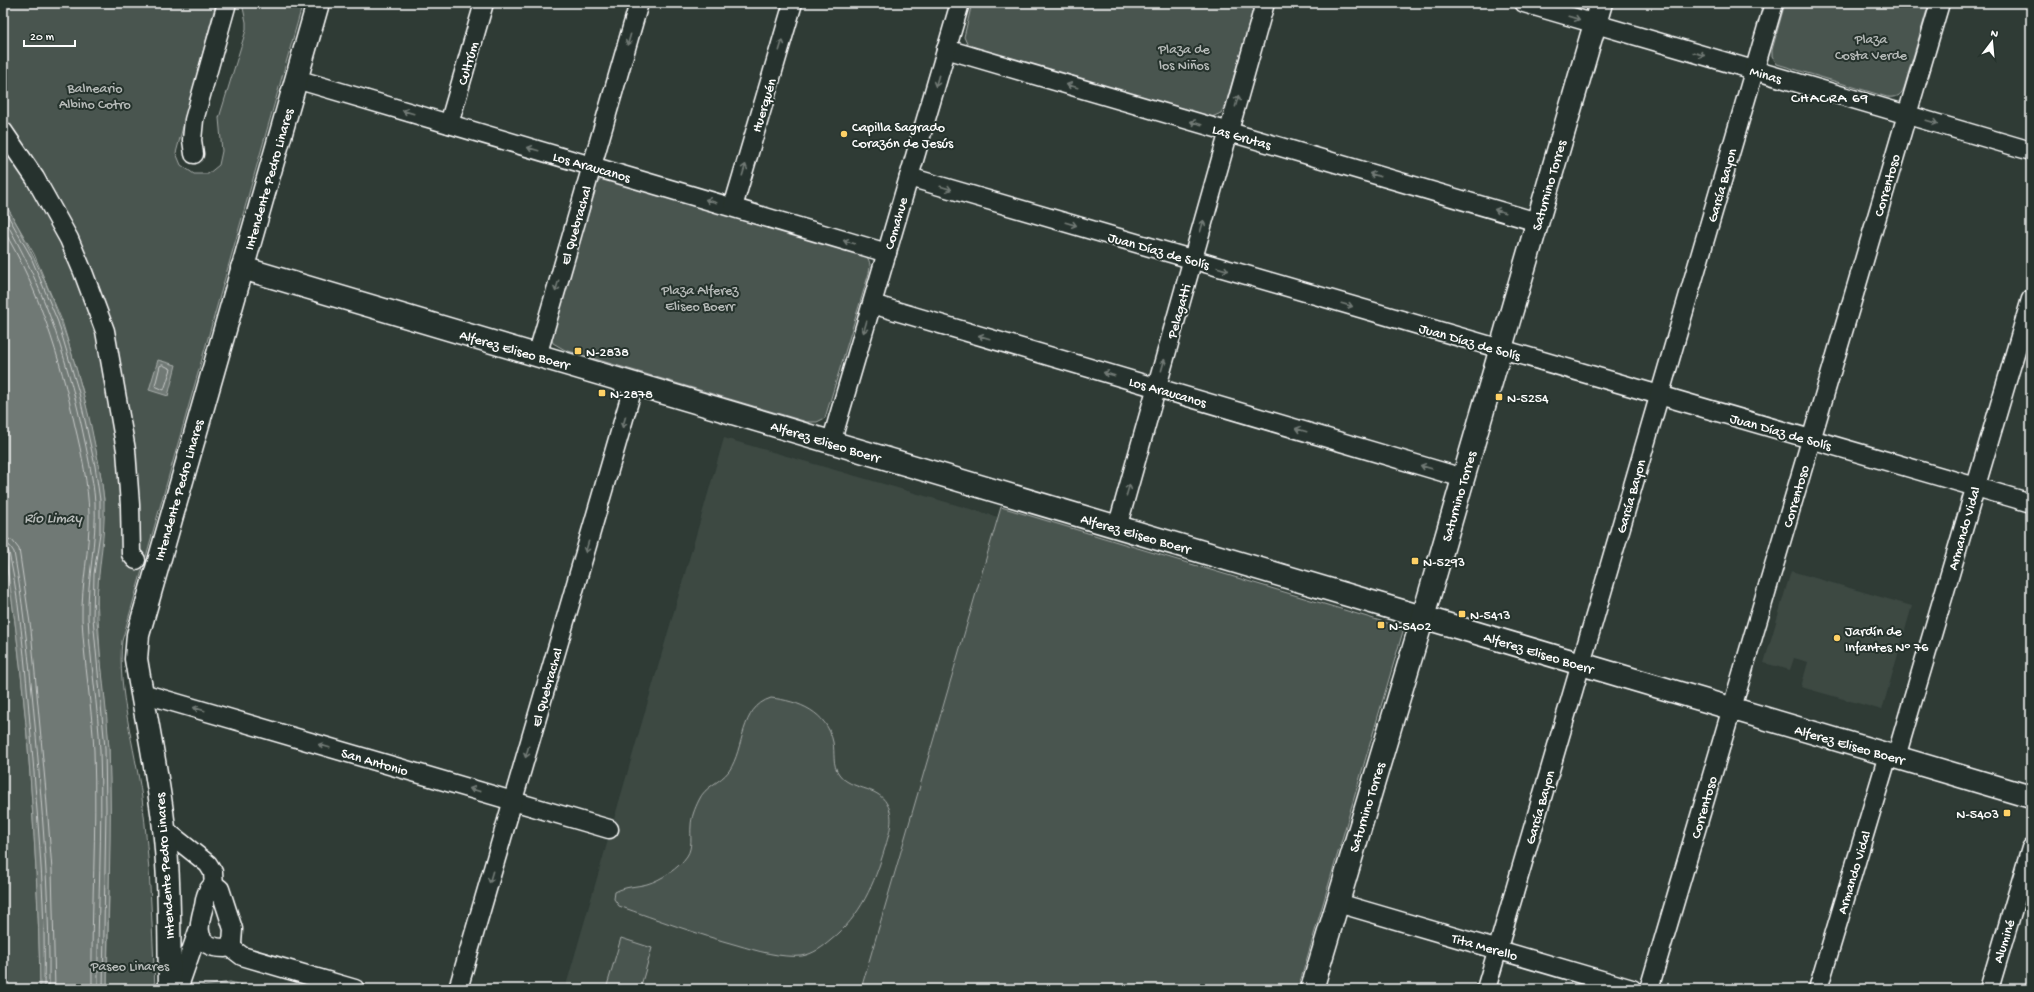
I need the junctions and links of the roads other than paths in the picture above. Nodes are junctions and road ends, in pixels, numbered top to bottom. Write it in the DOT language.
graph roads {
  1 [pos="227,3"];
  2 [pos="318,3"];
  3 [pos="484,3"];
  4 [pos="639,3"];
  5 [pos="793,3"];
  6 [pos="960,3"];
  7 [pos="1265,3"];
  8 [pos="1524,3"];
  9 [pos="1600,3"];
  10 [pos="1774,3"];
  11 [pos="1940,3"];
  12 [pos="1594,24"];
  13 [pos="946,49"];
  14 [pos="1754,70"];
  15 [pos="296,79"];
  16 [pos="1907,115"];
  17 [pos="449,124"];
  18 [pos="3,131"];
  19 [pos="1229,132"];
  20 [pos="2031,151"];
  21 [pos="194,154"];
  22 [pos="592,166"];
  23 [pos="909,177"];
  24 [pos="733,207"];
  25 [pos="1537,222"];
  26 [pos="887,253"];
  27 [pos="1192,260"];
  28 [pos="242,268"];
  29 [pos="2031,299"];
  30 [pos="872,304"];
  31 [pos="1500,350"];
  32 [pos="537,356"];
  33 [pos="634,384"];
  34 [pos="1156,388"];
  35 [pos="1659,396"];
  36 [pos="1811,439"];
  37 [pos="831,443"];
  38 [pos="1463,478"];
  39 [pos="1976,487"];
  40 [pos="2031,503"];
  41 [pos="1117,528"];
  42 [pos="136,560"];
  43 [pos="1423,617"];
  44 [pos="1581,664"];
  45 [pos="142,693"];
  46 [pos="1732,708"];
  47 [pos="1892,756"];
  48 [pos="2031,797"];
  49 [pos="513,801"];
  50 [pos="164,829"];
  51 [pos="609,829"];
  52 [pos="2031,848"];
  53 [pos="214,886"];
  54 [pos="1338,903"];
  55 [pos="198,931"];
  56 [pos="229,946"];
  57 [pos="1497,949"];
  58 [pos="170,989"];
  59 [pos="178,989"];
  60 [pos="355,989"];
  61 [pos="458,989"];
  62 [pos="1312,989"];
  63 [pos="1486,989"];
  64 [pos="1632,989"];
  65 [pos="1649,989"];
  66 [pos="1818,989"];
  67 [pos="1989,989"];
  1 -- 21 [label="street"];
  2 -- 15 [label="street, Intendente Pedro Linares"];
  3 -- 17 [label="street, Cultrúm"];
  4 -- 22 [label="street, El Quebrachal, one-way"];
  24 -- 5 [label="street, Huerquén, one-way"];
  6 -- 13 [label="street, Comahue"];
  19 -- 7 [label="street, Pelagatti, one-way"];
  8 -- 12 [label="street, Minas, one-way"];
  9 -- 12 [label="street, Saturnino Torres"];
  10 -- 14 [label="street, García Bayon"];
  11 -- 16 [label="street, Correntoso"];
  12 -- 14 [label="street, Minas, one-way"];
  12 -- 25 [label="street, Saturnino Torres"];
  19 -- 13 [label="street, Las Grutas, one-way"];
  13 -- 23 [label="street, Comahue, one-way"];
  14 -- 16 [label="street, Minas"];
  14 -- 35 [label="street, García Bayon"];
  17 -- 15 [label="street, Los Araucanos, one-way"];
  15 -- 28 [label="street, Intendente Pedro Linares"];
  16 -- 20 [label="street, Minas, one-way"];
  16 -- 36 [label="street, Correntoso"];
  22 -- 17 [label="street, Los Araucanos, one-way"];
  18 -- 42 [label="street"];
  25 -- 19 [label="street, Las Grutas, one-way"];
  27 -- 19 [label="street, Pelagatti, one-way"];
  24 -- 22 [label="street, Los Araucanos, one-way"];
  22 -- 32 [label="street, El Quebrachal, one-way"];
  23 -- 26 [label="street, Comahue"];
  23 -- 27 [label="street, Juan Díaz de Solís, one-way"];
  26 -- 24 [label="street, Los Araucanos, one-way"];
  25 -- 31 [label="street, Saturnino Torres"];
  26 -- 30 [label="street, Comahue"];
  27 -- 31 [label="street, Juan Díaz de Solís, one-way"];
  34 -- 27 [label="street, Pelagatti, one-way"];
  28 -- 32 [label="street, Alferez Eliseo Boerr"];
  28 -- 45 [label="street, Intendente Pedro Linares"];
  29 -- 39 [label="street, Armando Vidal"];
  34 -- 30 [label="street, Los Araucanos, one-way"];
  30 -- 37 [label="street, Comahue, one-way"];
  31 -- 35 [label="street, Juan Díaz de Solís"];
  31 -- 38 [label="street, Saturnino Torres"];
  32 -- 33 [label="street, Alferez Eliseo Boerr"];
  33 -- 37 [label="street, Alferez Eliseo Boerr"];
  33 -- 49 [label="street, El Quebrachal, one-way"];
  38 -- 34 [label="street, Los Araucanos, one-way"];
  41 -- 34 [label="street, Pelagatti, one-way"];
  35 -- 36 [label="street, Juan Díaz de Solís"];
  35 -- 44 [label="street, García Bayon"];
  36 -- 39 [label="street, Juan Díaz de Solís"];
  36 -- 46 [label="street, Correntoso"];
  37 -- 41 [label="street, Alferez Eliseo Boerr"];
  38 -- 43 [label="street, Saturnino Torres"];
  39 -- 40 [label="street, Juan Díaz de Solís"];
  39 -- 47 [label="street, Armando Vidal"];
  41 -- 43 [label="street, Alferez Eliseo Boerr"];
  43 -- 44 [label="street, Alferez Eliseo Boerr"];
  43 -- 54 [label="street, Saturnino Torres"];
  44 -- 46 [label="street, Alferez Eliseo Boerr"];
  44 -- 57 [label="street, García Bayon"];
  49 -- 45 [label="street, San Antonio, one-way"];
  45 -- 50 [label="street, Intendente Pedro Linares"];
  46 -- 47 [label="street, Alferez Eliseo Boerr"];
  46 -- 65 [label="street, Correntoso"];
  47 -- 48 [label="street, Alferez Eliseo Boerr"];
  47 -- 66 [label="street, Armando Vidal"];
  49 -- 51 [label="street, San Antonio"];
  49 -- 61 [label="street, El Quebrachal, one-way"];
  50 -- 53 [label="street"];
  50 -- 58 [label="street, Intendente Pedro Linares"];
  52 -- 67 [label="street, Aluminé"];
  53 -- 55 [label="street"];
  53 -- 56 [label="street"];
  54 -- 57 [label="street, Tita Merello"];
  54 -- 62 [label="street, Saturnino Torres"];
  55 -- 56 [label="street"];
  55 -- 59 [label="street"];
  56 -- 60 [label="street"];
  57 -- 63 [label="street, García Bayon"];
  57 -- 64 [label="street, Tita Merello"];
}
